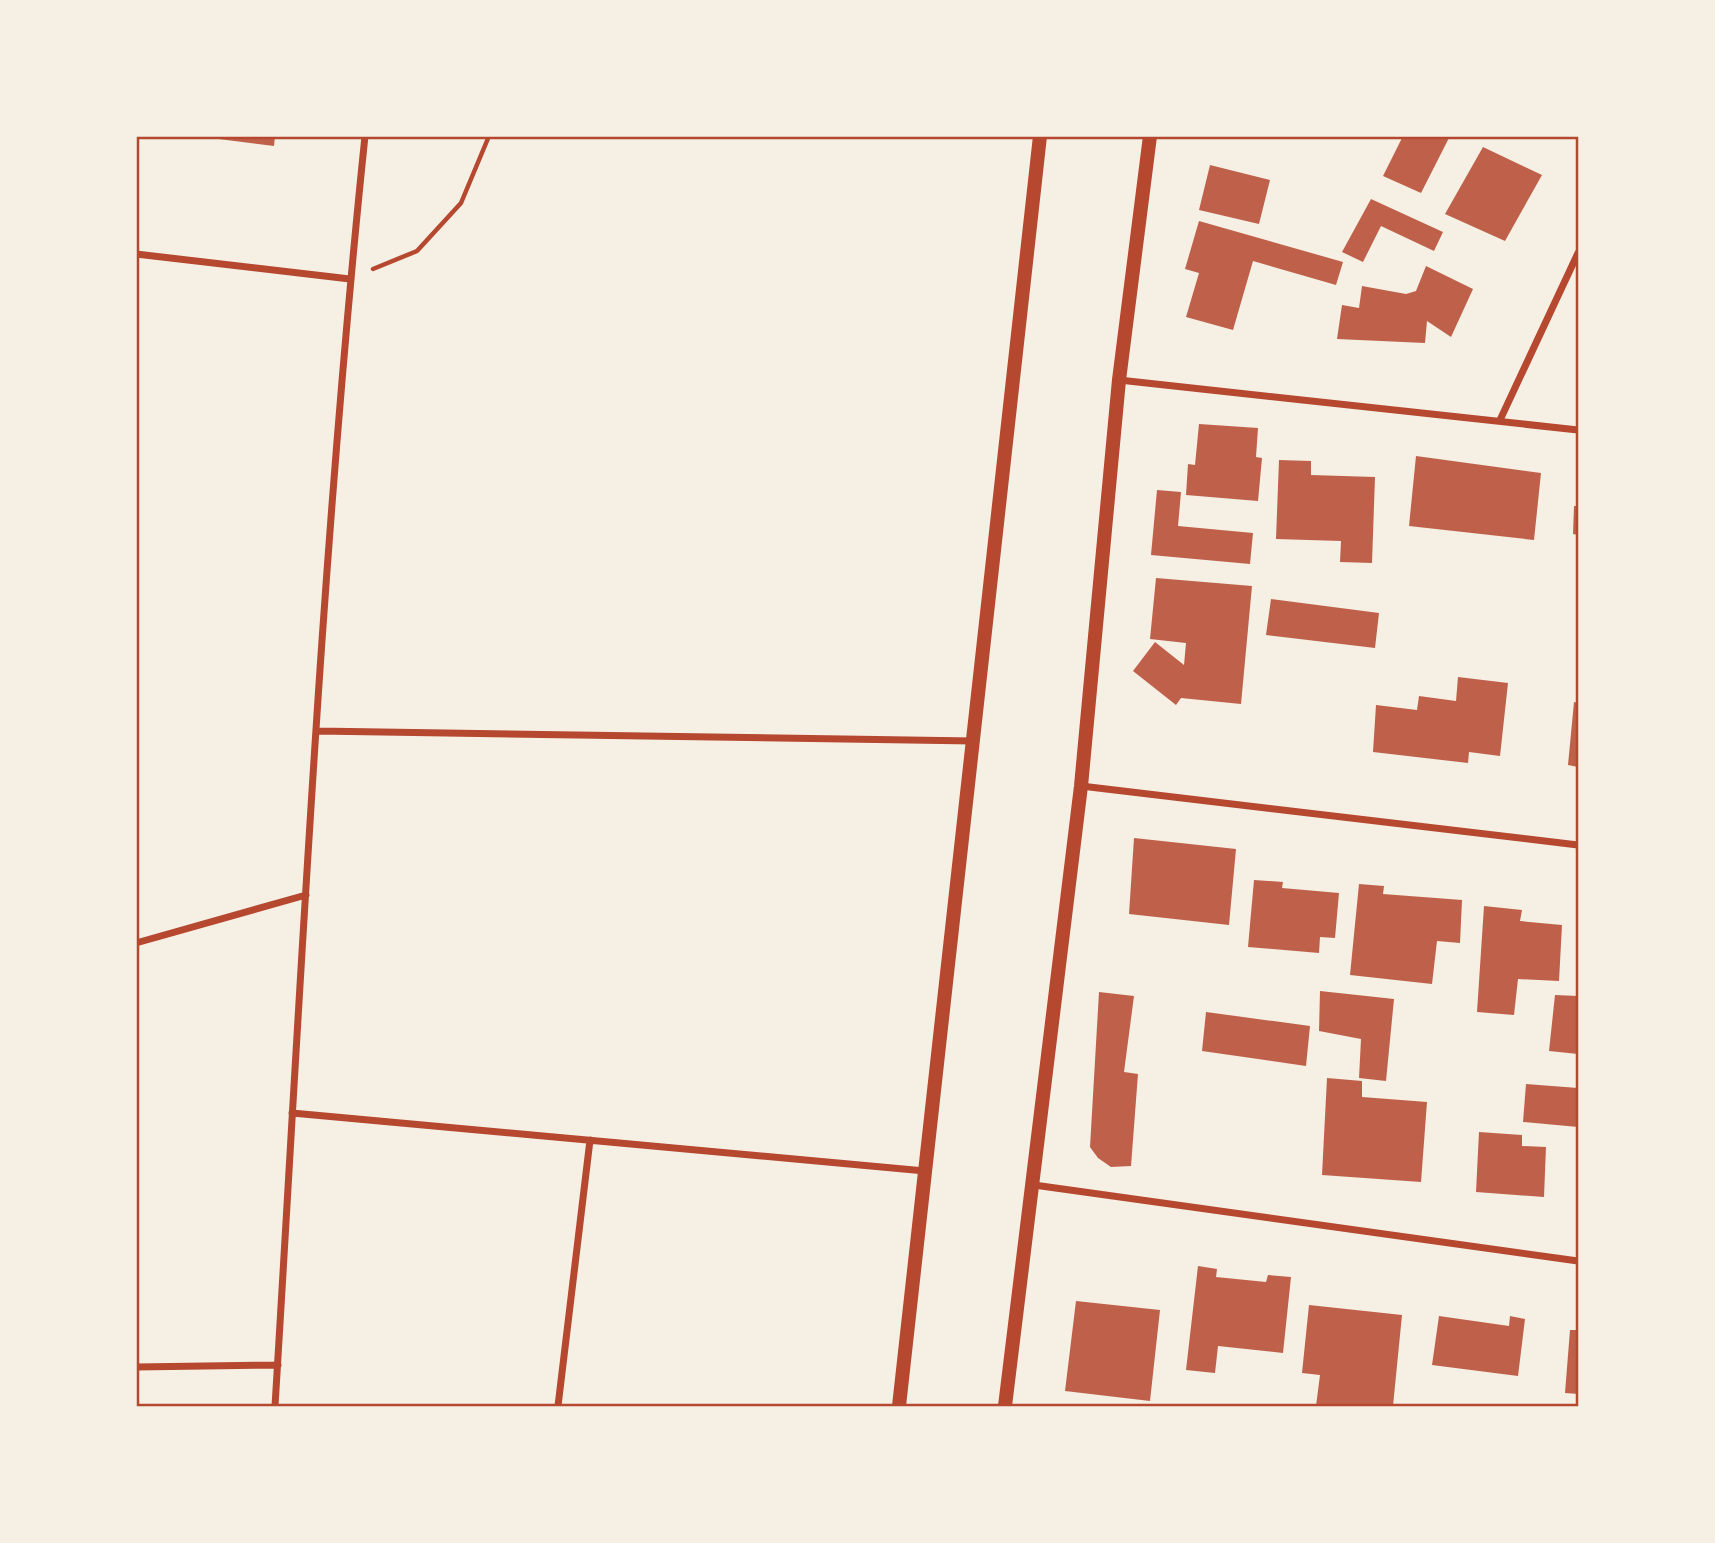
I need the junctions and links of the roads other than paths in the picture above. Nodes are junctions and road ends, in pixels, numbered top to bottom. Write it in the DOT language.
graph roads {
  1 [pos="365,136"];
  2 [pos="1040,136"];
  3 [pos="1150,136"];
  4 [pos="1578,253"];
  5 [pos="136,254"];
  6 [pos="350,279"];
  7 [pos="1119,380"];
  8 [pos="1500,420"];
  9 [pos="1578,430"];
  10 [pos="317,732"];
  11 [pos="974,741"];
  12 [pos="1081,786"];
  13 [pos="1578,845"];
  14 [pos="306,895"];
  15 [pos="136,943"];
  16 [pos="292,1113"];
  17 [pos="590,1140"];
  18 [pos="925,1171"];
  19 [pos="1034,1185"];
  20 [pos="1578,1261"];
  21 [pos="278,1365"];
  22 [pos="136,1367"];
  23 [pos="275,1406"];
  24 [pos="558,1406"];
  25 [pos="900,1406"];
  26 [pos="1005,1406"];
  1 -- 6 [label="street"];
  2 -- 11 [label="main road"];
  3 -- 7 [label="main road"];
  4 -- 8 [label="street"];
  5 -- 6 [label="street"];
  6 -- 10 [label="street"];
  7 -- 8 [label="street"];
  7 -- 12 [label="main road"];
  8 -- 9 [label="street"];
  10 -- 11 [label="street"];
  10 -- 14 [label="street"];
  11 -- 18 [label="main road"];
  12 -- 13 [label="street"];
  12 -- 19 [label="main road"];
  14 -- 15 [label="street"];
  14 -- 16 [label="street"];
  16 -- 17 [label="street"];
  16 -- 21 [label="street"];
  17 -- 18 [label="street"];
  17 -- 24 [label="street"];
  18 -- 25 [label="main road"];
  19 -- 20 [label="street"];
  19 -- 26 [label="main road"];
  21 -- 22 [label="street"];
  21 -- 23 [label="street"];
}
